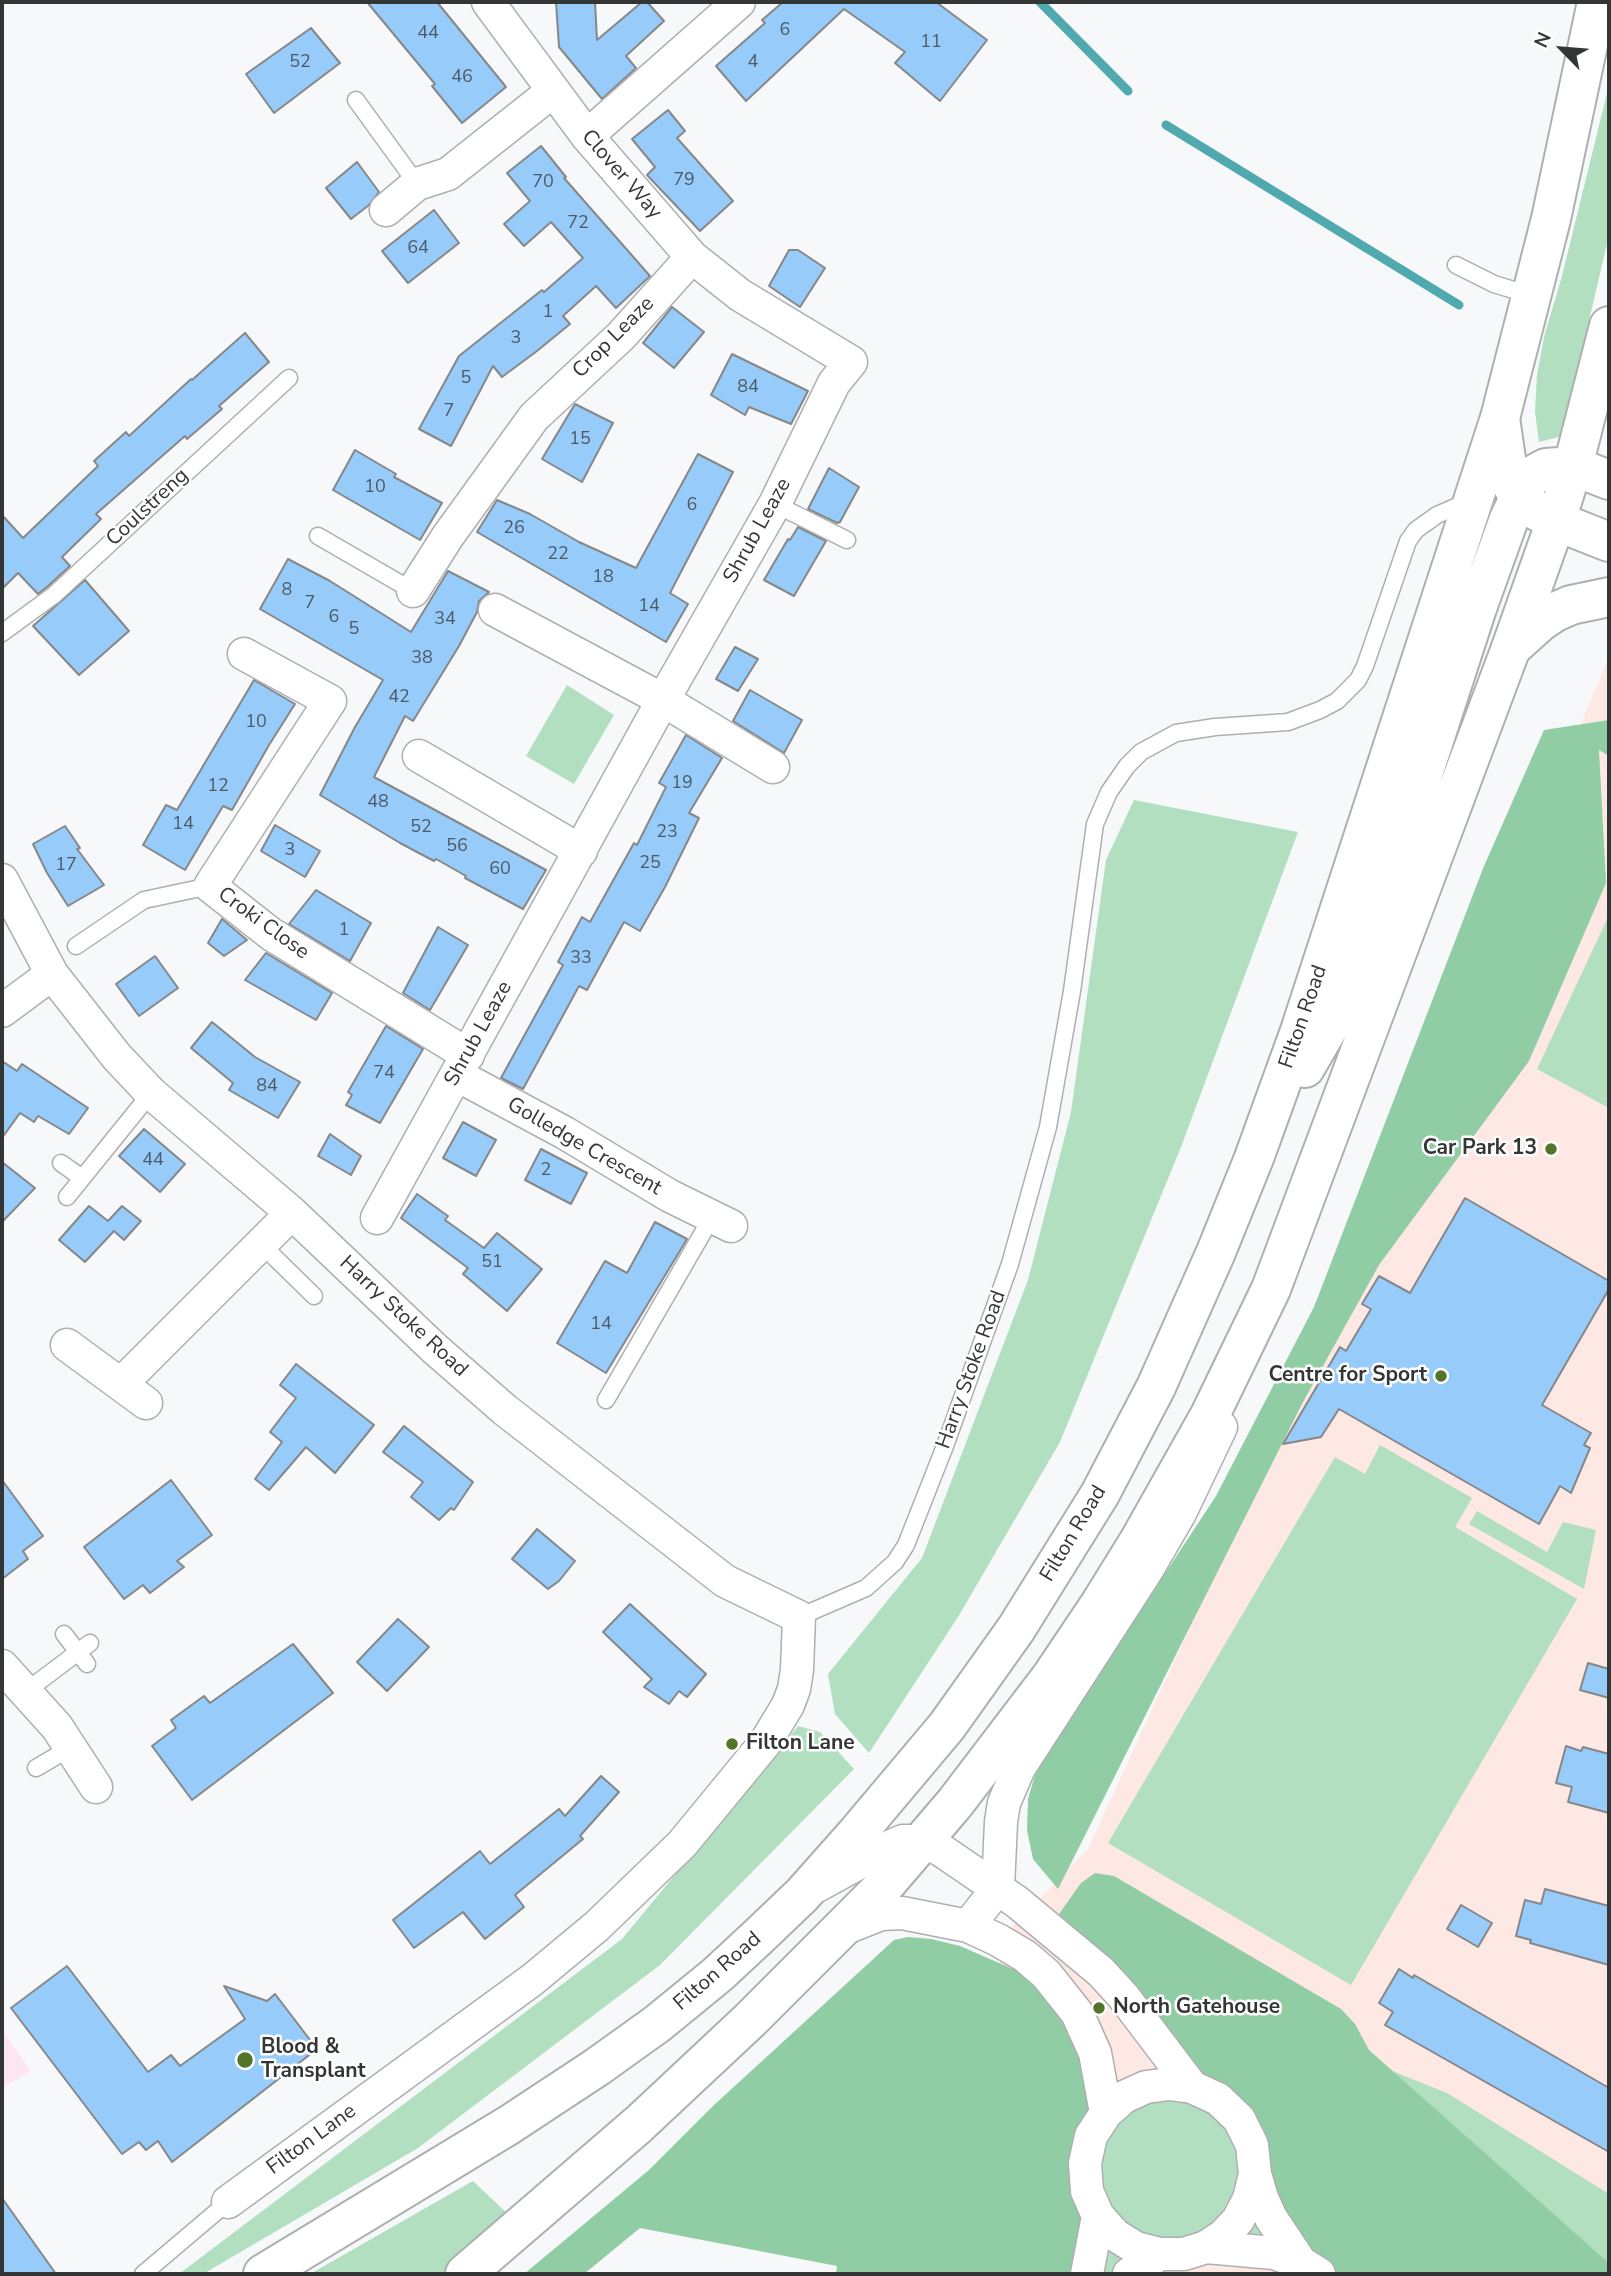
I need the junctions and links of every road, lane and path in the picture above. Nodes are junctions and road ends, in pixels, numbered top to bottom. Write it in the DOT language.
graph roads {
  1 [pos="488,2"];
  2 [pos="739,2"];
  3 [pos="1597,2"];
  4 [pos="553,91"];
  5 [pos="356,100"];
  6 [pos="586,136"];
  7 [pos="417,184"];
  8 [pos="386,210"];
  9 [pos="692,257"];
  10 [pos="1456,265"];
  11 [pos="1533,296"];
  12 [pos="1609,326"];
  13 [pos="851,362"];
  14 [pos="289,378"];
  15 [pos="1500,418"];
  16 [pos="1573,466"];
  17 [pos="1609,480"];
  18 [pos="1519,496"];
  19 [pos="1475,498"];
  20 [pos="775,504"];
  21 [pos="1556,521"];
  22 [pos="318,536"];
  23 [pos="847,540"];
  24 [pos="1609,542"];
  25 [pos="413,592"];
  26 [pos="1609,597"];
  27 [pos="495,610"];
  28 [pos="2,633"];
  29 [pos="1511,648"];
  30 [pos="244,654"];
  31 [pos="663,700"];
  32 [pos="419,756"];
  33 [pos="773,767"];
  34 [pos="581,850"];
  35 [pos="2,880"];
  36 [pos="210,886"];
  37 [pos="76,946"];
  38 [pos="52,974"];
  39 [pos="2,1011"];
  40 [pos="463,1065"];
  41 [pos="151,1093"];
  42 [pos="1254,1158"];
  43 [pos="61,1163"];
  44 [pos="82,1178"];
  45 [pos="67,1197"];
  46 [pos="292,1213"];
  47 [pos="377,1218"];
  48 [pos="721,1222"];
  49 [pos="261,1244"];
  50 [pos="1271,1289"];
  51 [pos="314,1296"];
  52 [pos="67,1345"];
  53 [pos="121,1384"];
  54 [pos="606,1400"];
  55 [pos="146,1403"];
  56 [pos="799,1617"];
  57 [pos="64,1634"];
  58 [pos="2,1666"];
  59 [pos="25,1692"];
  60 [pos="70,1748"];
  61 [pos="36,1768"];
  62 [pos="96,1787"];
  63 [pos="923,1841"];
  64 [pos="998,1888"];
  65 [pos="802,1895"];
  66 [pos="968,1926"];
  67 [pos="842,1930"];
  68 [pos="1192,2087"];
  69 [pos="1106,2113"];
  70 [pos="1255,2174"];
  71 [pos="228,2202"];
  72 [pos="1098,2216"];
  73 [pos="1206,2247"];
  74 [pos="1160,2254"];
  75 [pos="1310,2269"];
  76 [pos="143,2274"];
  77 [pos="263,2274"];
  78 [pos="465,2274"];
  79 [pos="1087,2274"];
  80 [pos="1129,2274"];
  1 -- 4 [label="street, Clover Way"];
  2 -- 6 [label="street"];
  3 -- 11 [label="main road, Filton Road"];
  4 -- 6 [label="street, Clover Way"];
  4 -- 7 [label="street"];
  5 -- 7 [label="lane"];
  6 -- 9 [label="street, Clover Way"];
  7 -- 8 [label="street"];
  9 -- 13 [label="street, Clover Way"];
  9 -- 25 [label="street, Crop Leaze"];
  10 -- 11 [label="lane"];
  11 -- 15 [label="main road, Filton Road"];
  12 -- 16 [label="main road"];
  13 -- 20 [label="street, Shrub Leaze"];
  14 -- 28 [label="lane, Coulstreng"];
  15 -- 18 [label="main road"];
  15 -- 19 [label="main road, Filton Road"];
  16 -- 17 [label="main road"];
  16 -- 18 [label="main road"];
  16 -- 21 [label="main road"];
  18 -- 19 [label="lane, Harry Stoke Road"];
  18 -- 21 [label="main road"];
  18 -- 42 [label="main road"];
  19 -- 42 [label="main road, Filton Road"];
  19 -- 56 [label="lane, Harry Stoke Road"];
  20 -- 23 [label="lane"];
  20 -- 31 [label="street, Shrub Leaze"];
  21 -- 24 [label="main road"];
  21 -- 29 [label="main road"];
  22 -- 25 [label="lane"];
  26 -- 29 [label="main road"];
  27 -- 31 [label="street"];
  29 -- 50 [label="main road"];
  30 -- 36 [label="street, Croki Close"];
  31 -- 33 [label="street"];
  31 -- 34 [label="street, Shrub Leaze"];
  32 -- 34 [label="street"];
  34 -- 40 [label="street, Shrub Leaze"];
  35 -- 38 [label="street, Harry Stoke Road"];
  36 -- 37 [label="lane"];
  36 -- 40 [label="street, Croki Close"];
  38 -- 39 [label="street"];
  38 -- 41 [label="street, Harry Stoke Road"];
  40 -- 47 [label="street, Shrub Leaze"];
  40 -- 48 [label="street, Golledge Crescent"];
  41 -- 44 [label="lane"];
  41 -- 46 [label="street, Harry Stoke Road"];
  42 -- 65 [label="main road, Filton Road"];
  43 -- 44 [label="lane"];
  44 -- 45 [label="lane"];
  46 -- 49 [label="street"];
  46 -- 56 [label="street, Harry Stoke Road"];
  48 -- 54 [label="lane, Golledge Crescent"];
  49 -- 51 [label="lane"];
  49 -- 53 [label="street"];
  50 -- 63 [label="main road"];
  50 -- 64 [label="street"];
  52 -- 53 [label="street"];
  53 -- 55 [label="street"];
  56 -- 71 [label="street, Filton Lane"];
  57 -- 59 [label="lane"];
  58 -- 59 [label="street"];
  59 -- 60 [label="street"];
  60 -- 61 [label="lane"];
  60 -- 62 [label="street"];
  63 -- 64 [label="street"];
  63 -- 65 [label="street"];
  63 -- 67 [label="main road"];
  64 -- 66 [label="street"];
  64 -- 68 [label="street"];
  65 -- 77 [label="main road, Filton Road"];
  66 -- 67 [label="street"];
  66 -- 69 [label="street"];
  67 -- 78 [label="main road"];
  68 -- 69 [label="street"];
  68 -- 70 [label="street"];
  69 -- 72 [label="street"];
  70 -- 73 [label="street"];
  70 -- 75 [label="street"];
  71 -- 76 [label="lane, Filton Lane"];
  72 -- 74 [label="street"];
  72 -- 79 [label="street"];
  73 -- 74 [label="street"];
  73 -- 75 [label="street"];
  74 -- 80 [label="street"];
}
